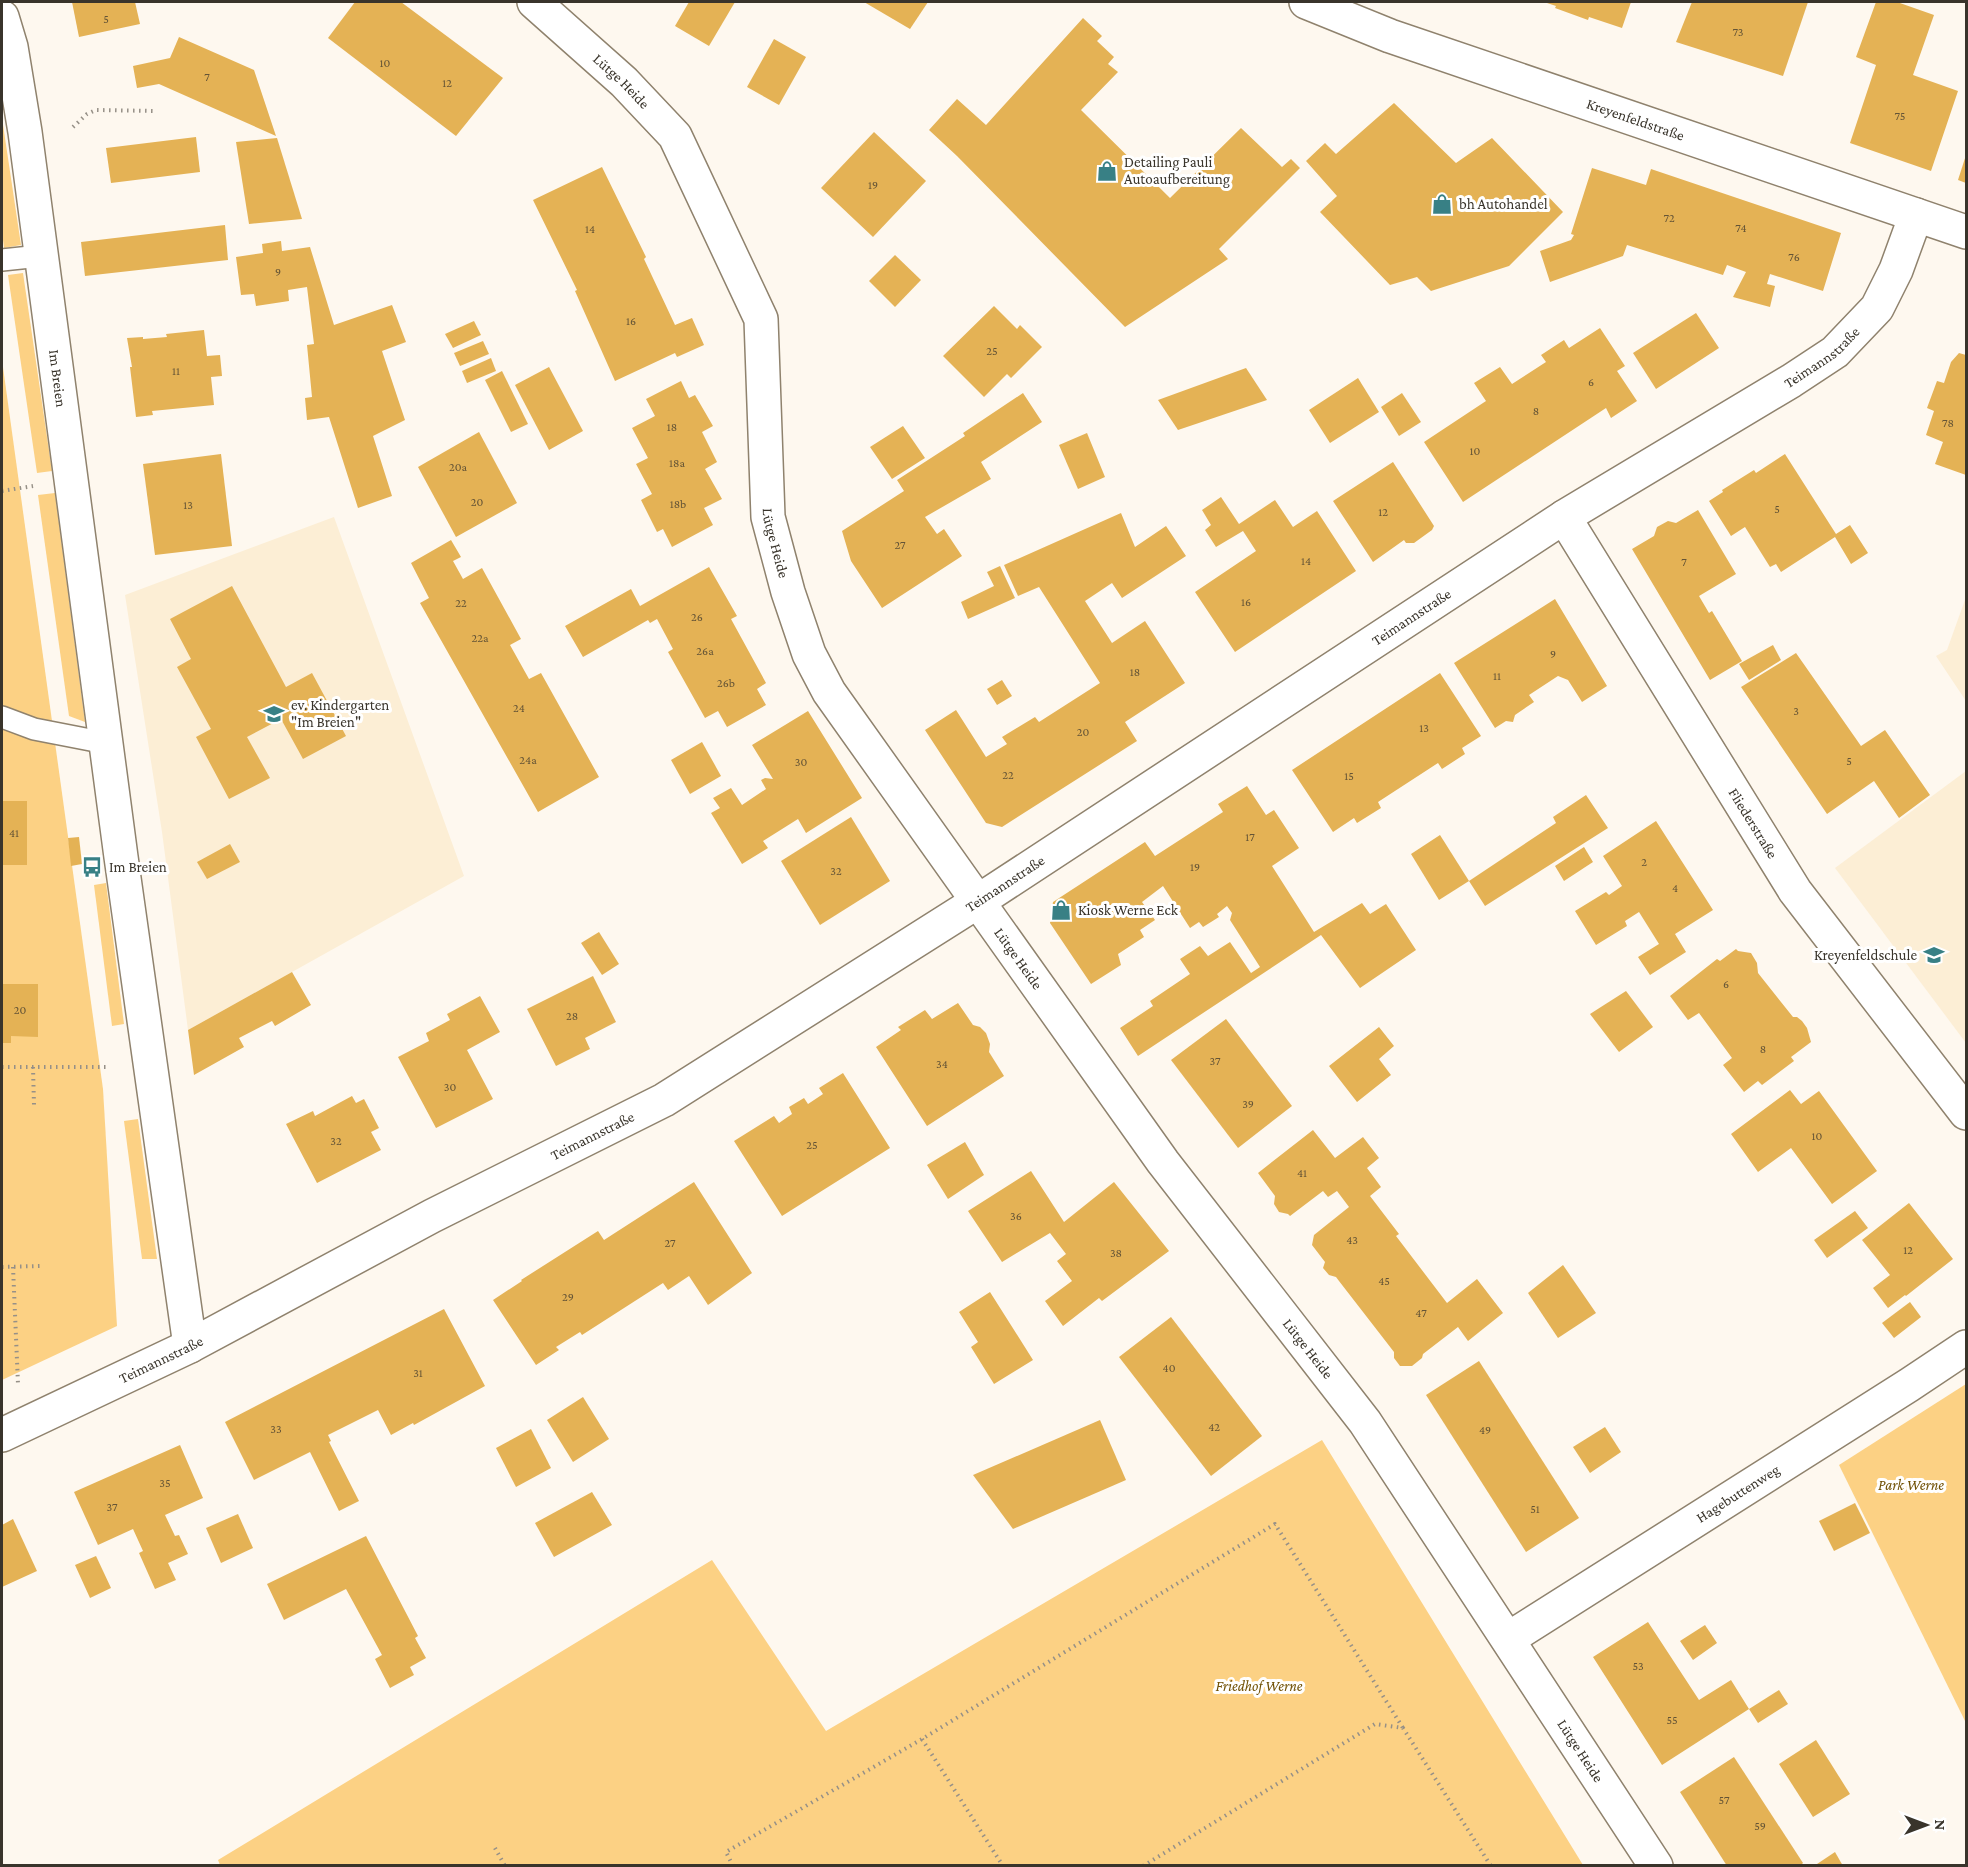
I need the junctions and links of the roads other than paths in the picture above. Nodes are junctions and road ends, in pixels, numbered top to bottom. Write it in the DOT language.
graph roads {
  1 [pos="534,2"];
  2 [pos="1306,2"];
  3 [pos="2,18"];
  4 [pos="1916,215"];
  5 [pos="1966,232"];
  6 [pos="40,255"];
  7 [pos="2,260"];
  8 [pos="1564,518"];
  9 [pos="2,717"];
  10 [pos="106,743"];
  11 [pos="977,902"];
  12 [pos="1966,1113"];
  13 [pos="190,1346"];
  14 [pos="1966,1347"];
  15 [pos="11,1431"];
  16 [pos="1508,1639"];
  17 [pos="1656,1866"];
  1 -- 11 [label="street, Lütge Heide"];
  2 -- 4 [label="street, Kreyenfeldstraße"];
  3 -- 6 [label="street, Im Breien"];
  4 -- 5 [label="street, Kreyenfeldstraße"];
  4 -- 8 [label="street, Teimannstraße"];
  6 -- 7 [label="lane"];
  6 -- 10 [label="street, Im Breien"];
  8 -- 11 [label="street, Teimannstraße"];
  8 -- 12 [label="street, Fliederstraße"];
  9 -- 10 [label="lane"];
  10 -- 13 [label="street, Im Breien"];
  11 -- 13 [label="street, Teimannstraße"];
  11 -- 16 [label="street, Lütge Heide"];
  13 -- 15 [label="street, Teimannstraße"];
  14 -- 16 [label="street, Hagebuttenweg"];
  16 -- 17 [label="street, Lütge Heide"];
}
